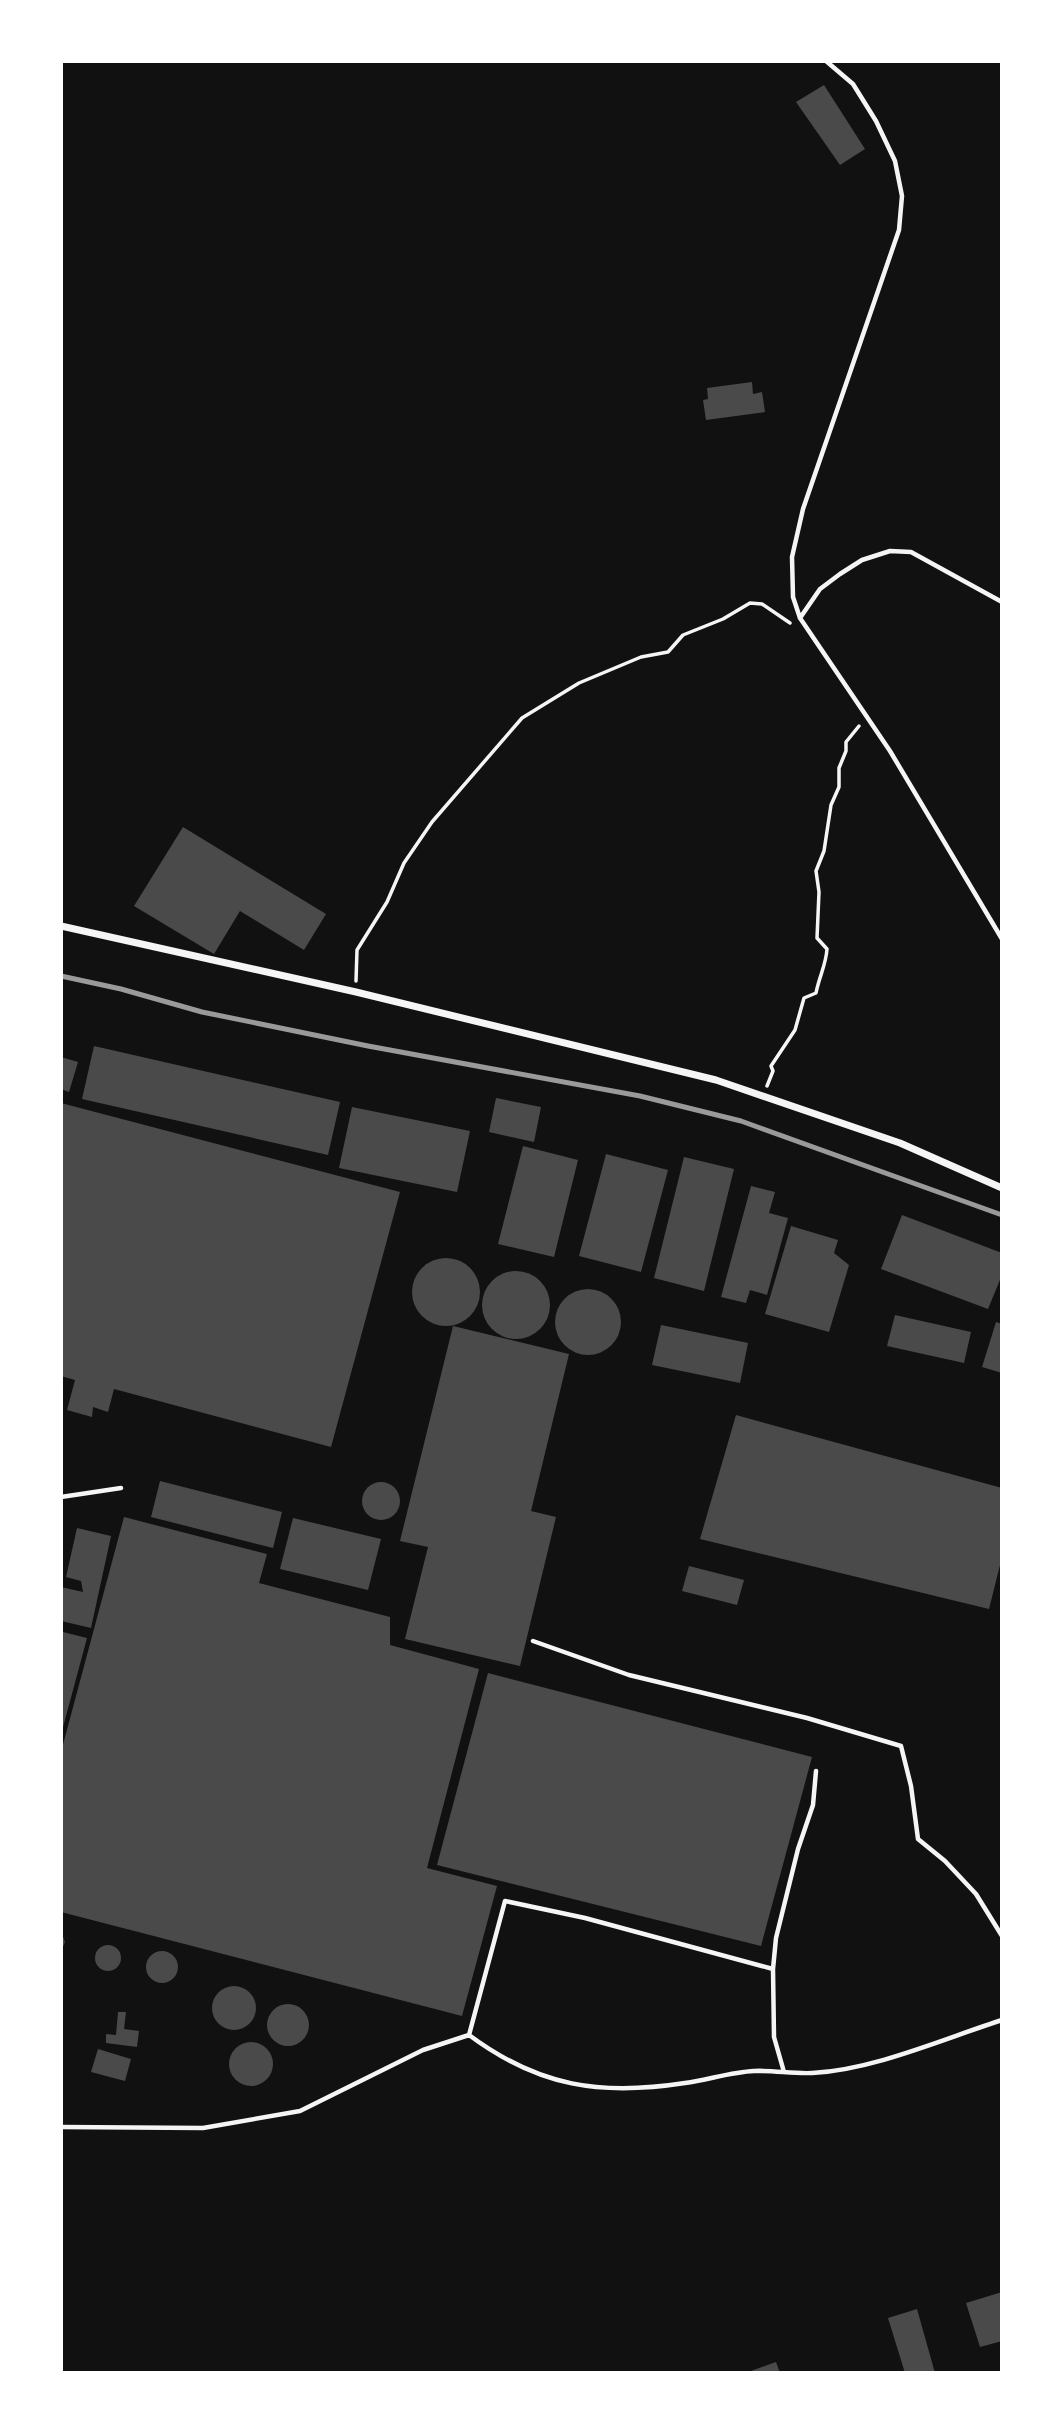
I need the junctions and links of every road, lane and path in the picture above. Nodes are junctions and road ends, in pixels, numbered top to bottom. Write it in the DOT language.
graph roads {
  1 [pos="826,61"];
  2 [pos="1002,603"];
  3 [pos="800,618"];
  4 [pos="792,625"];
  5 [pos="866,717"];
  6 [pos="61,926"];
  7 [pos="1002,939"];
  8 [pos="356,992"];
  9 [pos="764,1094"];
  10 [pos="1002,1188"];
  11 [pos="121,1488"];
  12 [pos="61,1497"];
  13 [pos="533,1641"];
  14 [pos="816,1771"];
  15 [pos="1002,1936"];
  16 [pos="773,1969"];
  17 [pos="1002,2020"];
  18 [pos="469,2035"];
  19 [pos="784,2072"];
  20 [pos="61,2127"];
  1 -- 3 [label="lane"];
  2 -- 3 [label="lane"];
  3 -- 5 [label="lane"];
  4 -- 8 [label="path"];
  5 -- 7 [label="lane"];
  5 -- 9 [label="path"];
  6 -- 8 [label="street"];
  8 -- 9 [label="street"];
  9 -- 10 [label="street"];
  11 -- 12 [label="lane"];
  13 -- 15 [label="lane"];
  14 -- 16 [label="lane"];
  16 -- 18 [label="lane"];
  16 -- 19 [label="lane"];
  17 -- 19 [label="lane"];
  18 -- 19 [label="lane"];
  18 -- 20 [label="lane"];
}
